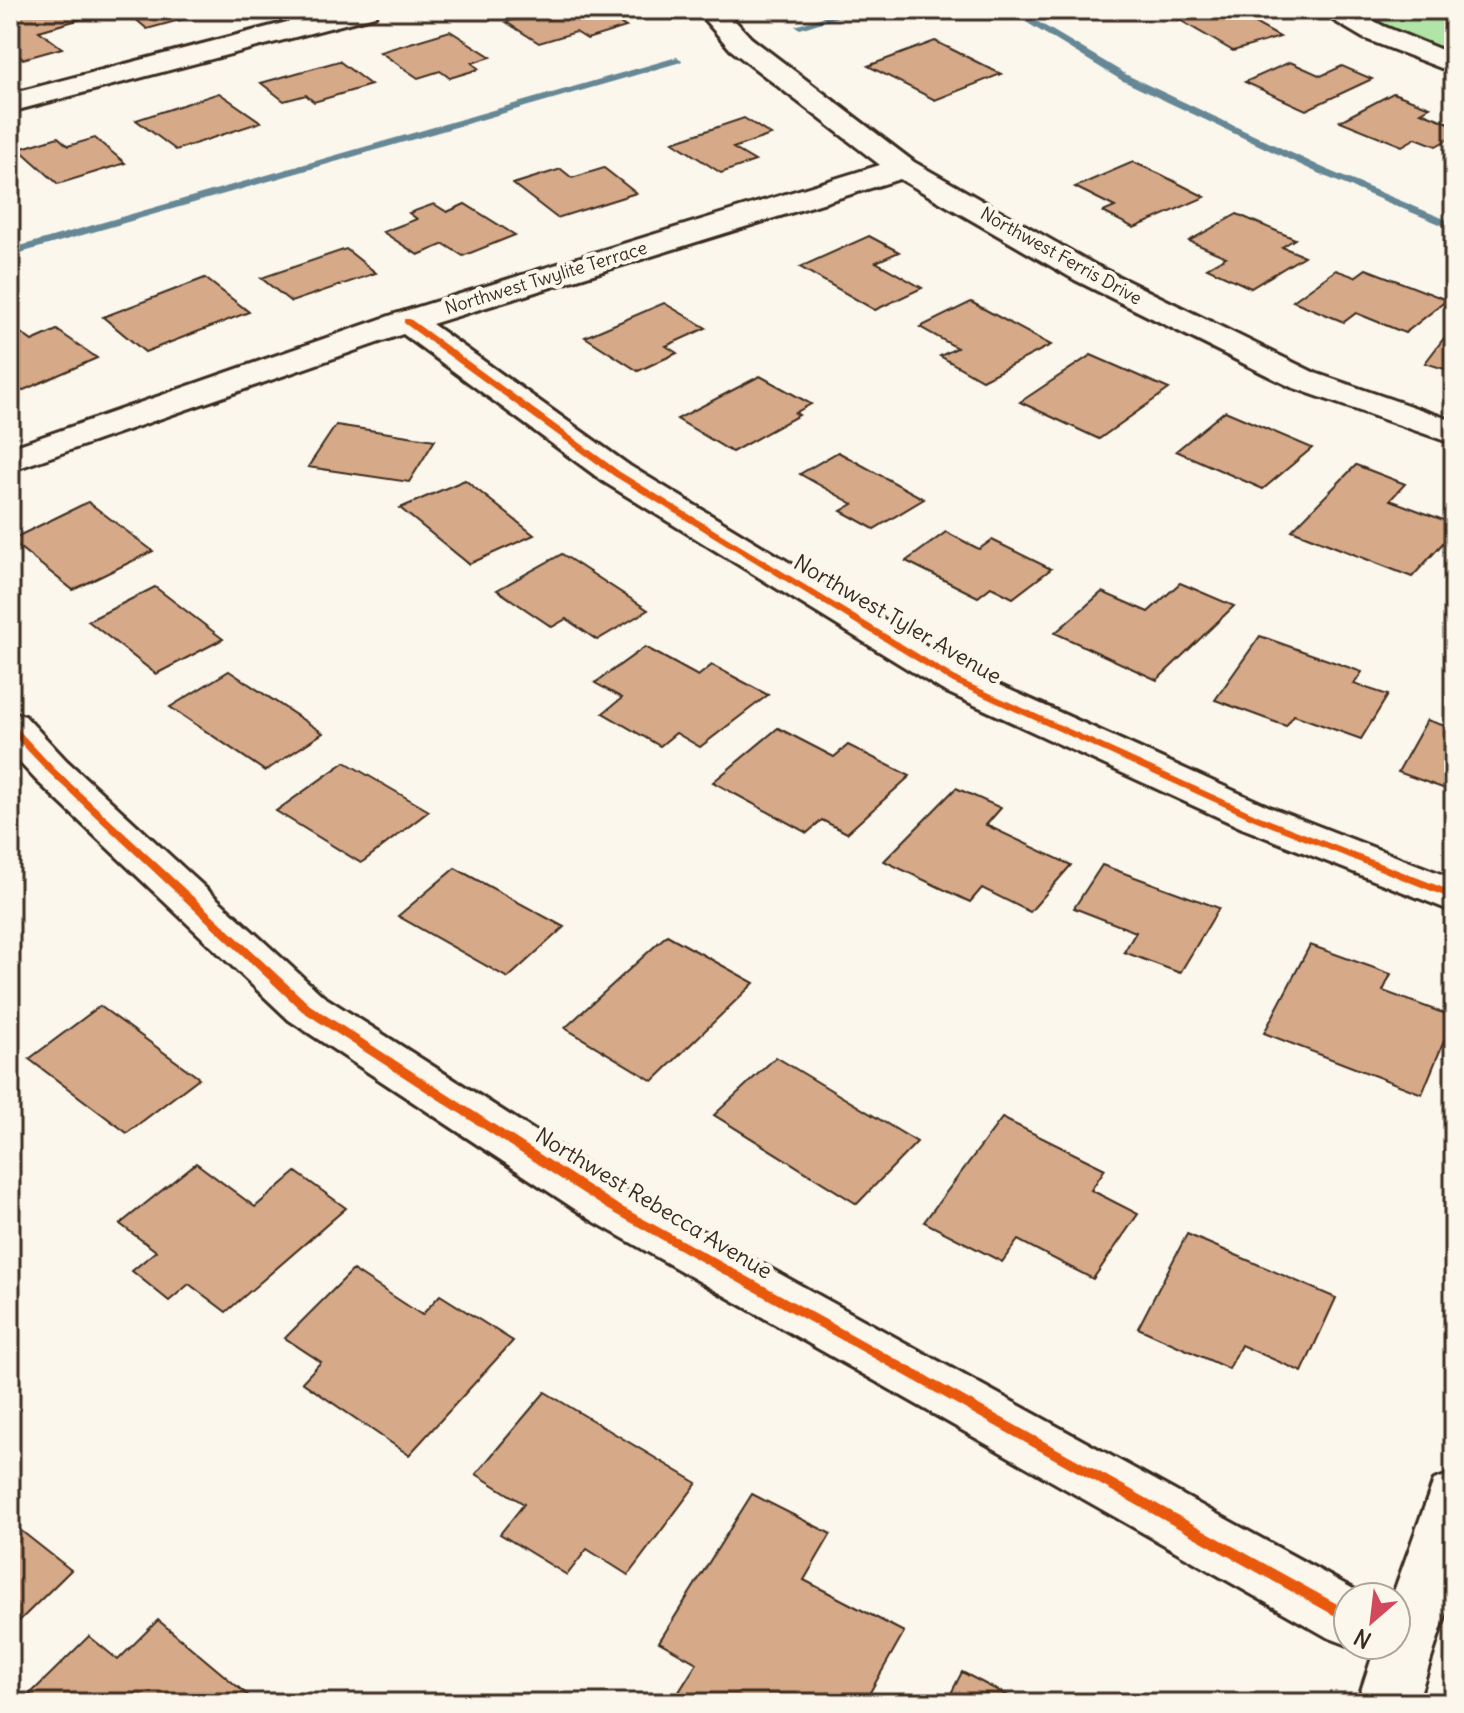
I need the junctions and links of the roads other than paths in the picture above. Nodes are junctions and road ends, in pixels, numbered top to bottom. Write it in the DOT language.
graph roads {
  1 [pos="365,10"];
  2 [pos="710,10"];
  3 [pos="1336,10"];
  4 [pos="1454,65"];
  5 [pos="10,103"];
  6 [pos="903,168"];
  7 [pos="407,321"];
  8 [pos="1454,433"];
  9 [pos="10,460"];
  10 [pos="10,726"];
  11 [pos="1454,896"];
  12 [pos="1454,1498"];
  13 [pos="1332,1608"];
  14 [pos="1412,1613"];
  15 [pos="1397,1661"];
  16 [pos="1387,1703"];
  1 -- 5 [label="street"];
  2 -- 6 [label="street, Northwest Ferris Drive"];
  3 -- 4 [label="street"];
  6 -- 7 [label="street, Northwest Twylite Terrace"];
  6 -- 8 [label="street, Northwest Ferris Drive"];
  7 -- 9 [label="street, Northwest Twylite Terrace"];
  7 -- 11 [label="street, Northwest Tyler Avenue"];
  10 -- 13 [label="street, Northwest Rebecca Avenue"];
  12 -- 14 [label="street"];
  15 -- 16 [label="street"];
}
